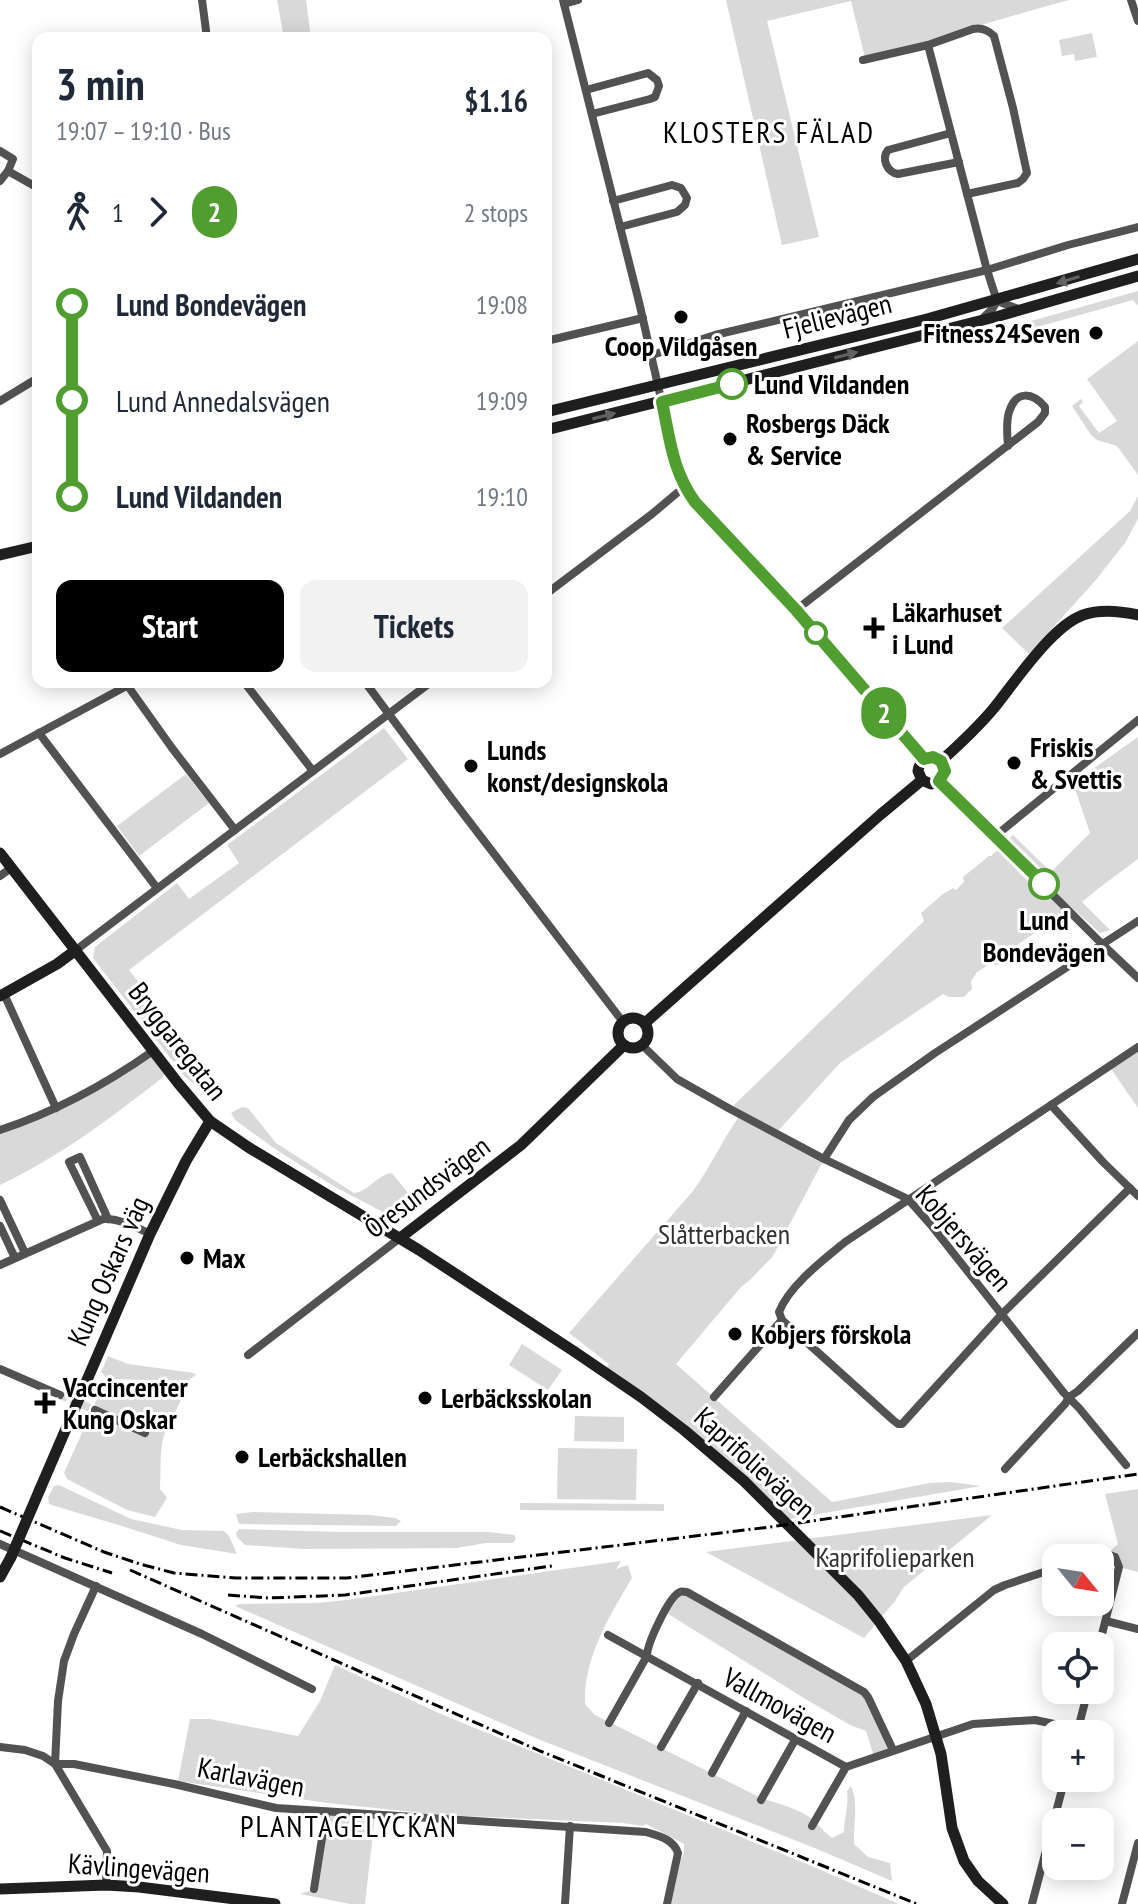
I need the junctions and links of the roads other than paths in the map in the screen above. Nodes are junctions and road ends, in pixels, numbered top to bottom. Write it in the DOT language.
graph roads {
  1 [pos="202,0"];
  2 [pos="578,0"];
  3 [pos="1131,0"];
  4 [pos="564,2"];
  5 [pos="1138,21"];
  6 [pos="206,32"];
  7 [pos="928,45"];
  8 [pos="863,60"];
  9 [pos="586,90"];
  10 [pos="592,114"];
  11 [pos="951,133"];
  12 [pos="0,151"];
  13 [pos="959,162"];
  14 [pos="8,171"];
  15 [pos="0,181"];
  16 [pos="32,185"];
  17 [pos="967,194"];
  18 [pos="613,201"];
  19 [pos="620,227"];
  20 [pos="1138,227"];
  21 [pos="1138,259"];
  22 [pos="987,270"];
  23 [pos="1138,276"];
  24 [pos="997,301"];
  25 [pos="1021,310"];
  26 [pos="643,318"];
  27 [pos="980,321"];
  28 [pos="552,340"];
  29 [pos="652,355"];
  30 [pos="32,382"];
  31 [pos="658,385"];
  32 [pos="0,401"];
  33 [pos="662,402"];
  34 [pos="552,411"];
  35 [pos="552,429"];
  36 [pos="1008,446"];
  37 [pos="684,487"];
  38 [pos="32,547"];
  39 [pos="0,555"];
  40 [pos="552,589"];
  41 [pos="796,610"];
  42 [pos="1138,615"];
  43 [pos="120,688"];
  44 [pos="133,688"];
  45 [pos="249,688"];
  46 [pos="369,688"];
  47 [pos="423,688"];
  48 [pos="388,714"];
  49 [pos="1138,720"];
  50 [pos="39,733"];
  51 [pos="0,754"];
  52 [pos="924,759"];
  53 [pos="941,761"];
  54 [pos="313,771"];
  55 [pos="922,780"];
  56 [pos="939,781"];
  57 [pos="235,830"];
  58 [pos="994,837"];
  59 [pos="0,853"];
  60 [pos="11,868"];
  61 [pos="0,876"];
  62 [pos="157,888"];
  63 [pos="1138,921"];
  64 [pos="1102,944"];
  65 [pos="76,950"];
  66 [pos="1138,978"];
  67 [pos="2,995"];
  68 [pos="623,1022"];
  69 [pos="645,1023"];
  70 [pos="624,1045"];
  71 [pos="642,1045"];
  72 [pos="1138,1047"];
  73 [pos="153,1051"];
  74 [pos="1051,1105"];
  75 [pos="56,1108"];
  76 [pos="210,1121"];
  77 [pos="0,1130"];
  78 [pos="824,1159"];
  79 [pos="1130,1188"];
  80 [pos="1138,1196"];
  81 [pos="908,1199"];
  82 [pos="0,1200"];
  83 [pos="103,1220"];
  84 [pos="0,1226"];
  85 [pos="150,1234"];
  86 [pos="400,1238"];
  87 [pos="25,1253"];
  88 [pos="15,1258"];
  89 [pos="0,1265"];
  90 [pos="1002,1314"];
  91 [pos="780,1316"];
  92 [pos="1138,1333"];
  93 [pos="248,1355"];
  94 [pos="0,1369"];
  95 [pos="60,1395"];
  96 [pos="714,1397"];
  97 [pos="1069,1397"];
  98 [pos="95,1410"];
  99 [pos="145,1433"];
  100 [pos="1126,1465"];
  101 [pos="1005,1469"];
  102 [pos="0,1544"];
  103 [pos="1114,1557"];
  104 [pos="1042,1573"];
  105 [pos="0,1577"];
  106 [pos="96,1586"];
  107 [pos="1114,1588"];
  108 [pos="1107,1616"];
  109 [pos="1106,1621"];
  110 [pos="1138,1629"];
  111 [pos="1103,1632"];
  112 [pos="608,1635"];
  113 [pos="647,1656"];
  114 [pos="906,1661"];
  115 [pos="698,1683"];
  116 [pos="312,1689"];
  117 [pos="746,1711"];
  118 [pos="1042,1722"];
  119 [pos="609,1723"];
  120 [pos="937,1737"];
  121 [pos="795,1740"];
  122 [pos="0,1747"];
  123 [pos="661,1747"];
  124 [pos="893,1750"];
  125 [pos="55,1764"];
  126 [pos="846,1767"];
  127 [pos="712,1773"];
  128 [pos="1061,1792"];
  129 [pos="761,1800"];
  130 [pos="326,1813"];
  131 [pos="570,1826"];
  132 [pos="812,1826"];
  133 [pos="1138,1843"];
  134 [pos="106,1885"];
  135 [pos="0,1889"];
  136 [pos="314,1889"];
  137 [pos="275,1904"];
  138 [pos="565,1904"];
  139 [pos="667,1904"];
  140 [pos="1003,1904"];
  141 [pos="1032,1904"];
  142 [pos="1122,1904"];
  1 -- 6 [label="street"];
  2 -- 4 [label="street"];
  3 -- 5 [label="street"];
  4 -- 9 [label="street"];
  7 -- 8 [label="street"];
  7 -- 11 [label="street"];
  7 -- 17 [label="street"];
  9 -- 10 [label="street"];
  9 -- 10 [label="street"];
  10 -- 18 [label="street"];
  11 -- 13 [label="street"];
  11 -- 13 [label="street"];
  12 -- 14 [label="street"];
  13 -- 17 [label="street"];
  14 -- 15 [label="street"];
  14 -- 16 [label="street"];
  17 -- 22 [label="street"];
  18 -- 19 [label="street"];
  18 -- 19 [label="street"];
  19 -- 26 [label="street"];
  20 -- 22 [label="street"];
  21 -- 24 [label="main road, Fjelievägen, one-way"];
  22 -- 24 [label="street"];
  22 -- 29 [label="street"];
  23 -- 25 [label="main road, Fjelievägen"];
  24 -- 25 [label="street"];
  24 -- 27 [label="street"];
  24 -- 31 [label="main road, Fjelievägen"];
  25 -- 27 [label="main road, Fjelievägen"];
  26 -- 28 [label="street"];
  26 -- 29 [label="street"];
  33 -- 27 [label="main road, Fjelievägen, one-way"];
  29 -- 31 [label="street"];
  30 -- 32 [label="street"];
  31 -- 33 [label="street"];
  31 -- 34 [label="main road, Fjelievägen"];
  35 -- 33 [label="main road, Fjelievägen, one-way"];
  33 -- 37 [label="street"];
  36 -- 36 [label="street"];
  36 -- 41 [label="street"];
  37 -- 40 [label="street"];
  37 -- 41 [label="street"];
  38 -- 39 [label="main road"];
  41 -- 52 [label="street"];
  42 -- 53 [label="main road"];
  43 -- 50 [label="street"];
  44 -- 57 [label="street"];
  45 -- 54 [label="street"];
  46 -- 48 [label="street"];
  47 -- 48 [label="street"];
  48 -- 54 [label="street"];
  48 -- 68 [label="street"];
  49 -- 58 [label="street"];
  50 -- 51 [label="street"];
  50 -- 62 [label="street"];
  52 -- 53 [label="main road"];
  52 -- 55 [label="main road"];
  53 -- 56 [label="main road"];
  54 -- 57 [label="street"];
  55 -- 56 [label="main road"];
  55 -- 69 [label="main road"];
  56 -- 58 [label="street"];
  57 -- 62 [label="street"];
  58 -- 64 [label="street"];
  59 -- 60 [label="main road, Bryggaregatan"];
  60 -- 61 [label="street"];
  60 -- 65 [label="main road, Bryggaregatan"];
  62 -- 65 [label="street"];
  63 -- 64 [label="street"];
  64 -- 66 [label="street"];
  64 -- 78 [label="street"];
  65 -- 67 [label="main road"];
  65 -- 73 [label="main road, Bryggaregatan"];
  67 -- 75 [label="street"];
  68 -- 69 [label="main road"];
  68 -- 70 [label="main road"];
  69 -- 71 [label="main road"];
  70 -- 71 [label="main road"];
  70 -- 86 [label="main road, Öresundsvägen"];
  71 -- 78 [label="street, Kobjersvägen"];
  72 -- 74 [label="street"];
  73 -- 75 [label="street"];
  73 -- 76 [label="main road, Bryggaregatan"];
  74 -- 79 [label="street"];
  74 -- 81 [label="street"];
  75 -- 77 [label="street"];
  76 -- 85 [label="main road, Kung Oskars väg"];
  76 -- 86 [label="main road, Bryggaregatan"];
  78 -- 81 [label="street, Kobjersvägen"];
  79 -- 80 [label="street"];
  79 -- 90 [label="street"];
  81 -- 90 [label="street, Kobjersvägen"];
  81 -- 91 [label="street"];
  82 -- 87 [label="street"];
  83 -- 83 [label="street"];
  83 -- 85 [label="street"];
  83 -- 87 [label="street"];
  84 -- 88 [label="street"];
  85 -- 105 [label="main road, Kung Oskars väg, bridge"];
  86 -- 93 [label="street, Öresundsvägen"];
  86 -- 114 [label="main road, Kaprifolievägen"];
  87 -- 88 [label="street"];
  88 -- 89 [label="street"];
  90 -- 91 [label="street"];
  90 -- 97 [label="street, Kobjersvägen"];
  91 -- 96 [label="street"];
  92 -- 97 [label="street"];
  94 -- 95 [label="street"];
  97 -- 100 [label="street, Kobjersvägen"];
  97 -- 101 [label="street"];
  98 -- 99 [label="street"];
  102 -- 106 [label="street"];
  103 -- 107 [label="street"];
  104 -- 114 [label="street"];
  106 -- 116 [label="street"];
  106 -- 125 [label="street"];
  108 -- 109 [label="street"];
  109 -- 110 [label="street"];
  109 -- 111 [label="street"];
  112 -- 113 [label="street, Vallmovägen"];
  113 -- 115 [label="street, Vallmovägen"];
  113 -- 119 [label="street"];
  113 -- 124 [label="street"];
  114 -- 120 [label="main road, Kaprifolievägen"];
  115 -- 117 [label="street, Vallmovägen"];
  115 -- 123 [label="street"];
  117 -- 121 [label="street, Vallmovägen"];
  117 -- 127 [label="street"];
  118 -- 120 [label="street, Vallmovägen"];
  120 -- 124 [label="street, Vallmovägen"];
  120 -- 140 [label="main road, Kaprifolievägen"];
  121 -- 126 [label="street, Vallmovägen"];
  121 -- 129 [label="street"];
  122 -- 125 [label="street, Karlavägen"];
  124 -- 126 [label="street, Vallmovägen"];
  125 -- 130 [label="street, Karlavägen"];
  125 -- 134 [label="street"];
  126 -- 132 [label="street"];
  128 -- 141 [label="street"];
  130 -- 131 [label="street, Karlavägen"];
  130 -- 136 [label="street"];
  131 -- 138 [label="street"];
  131 -- 139 [label="street, Karlavägen"];
  133 -- 142 [label="street"];
  134 -- 135 [label="main road, Kävlingevägen"];
  134 -- 137 [label="main road, Kävlingevägen"];
}
